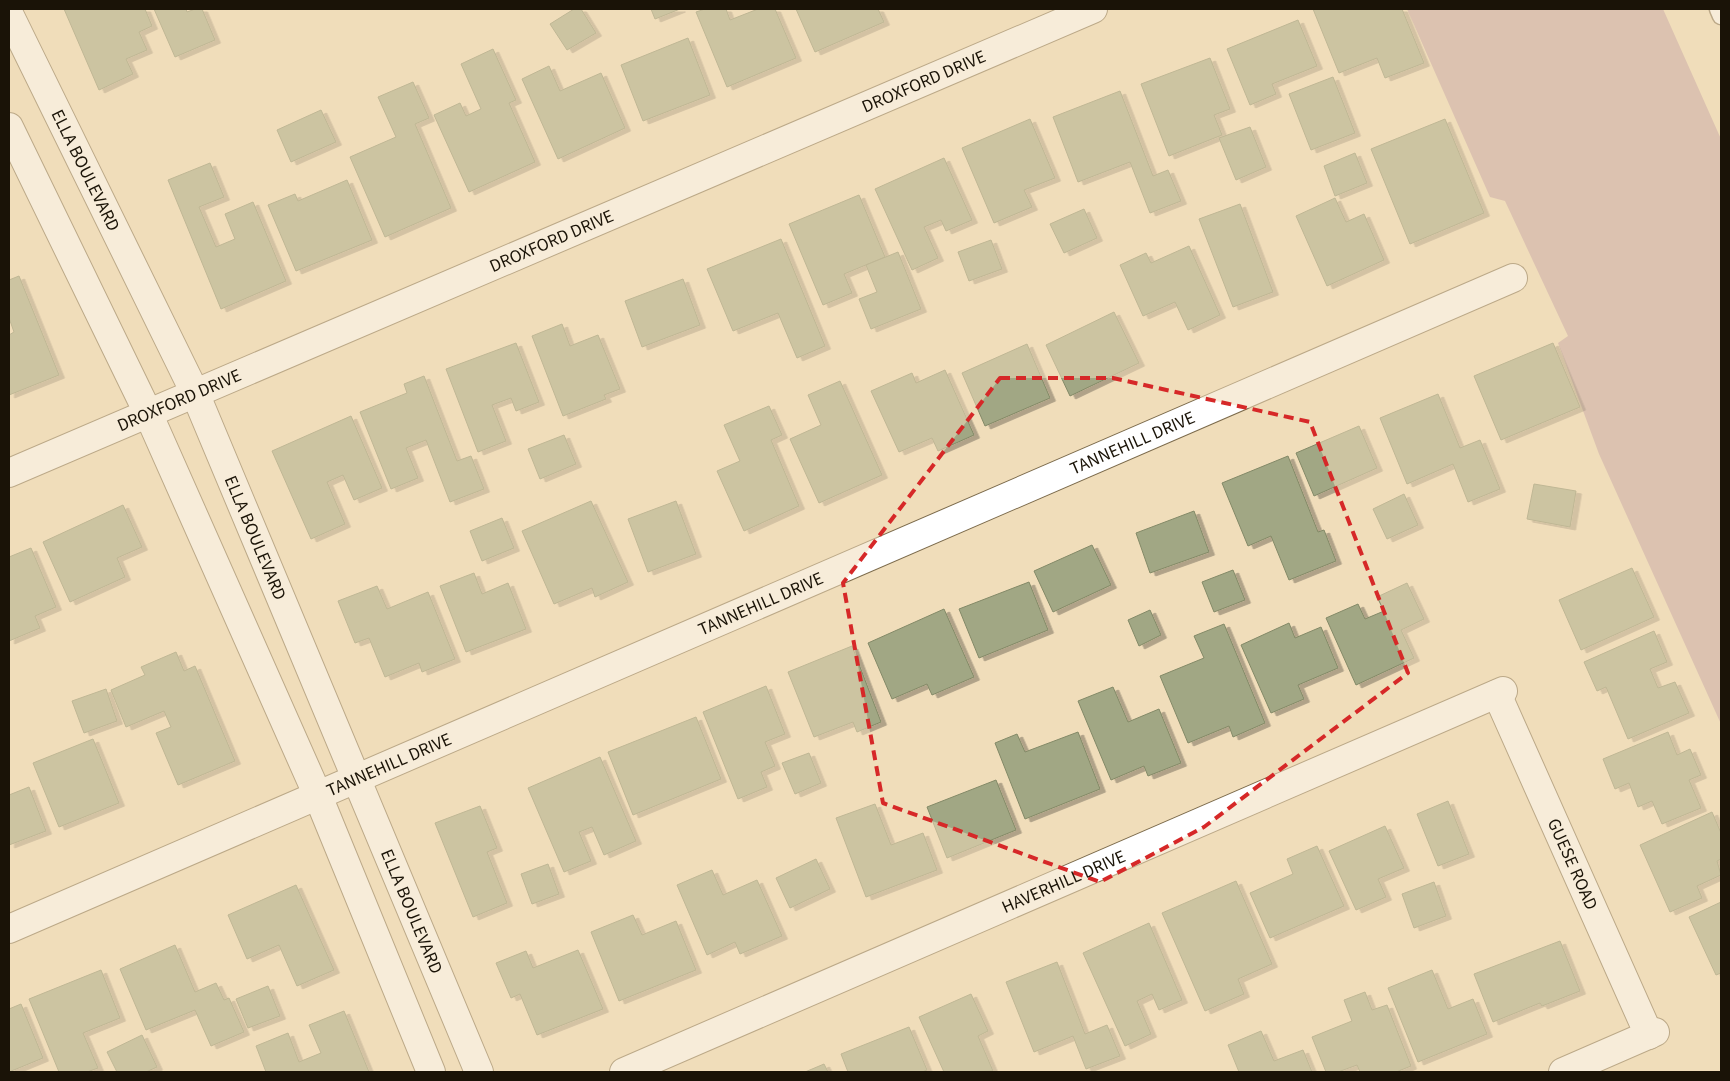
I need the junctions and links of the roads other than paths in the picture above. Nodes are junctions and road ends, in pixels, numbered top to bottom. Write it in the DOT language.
graph roads {
  1 [pos="1093,9"];
  2 [pos="1718,9"];
  3 [pos="9,14"];
  4 [pos="1721,16"];
  5 [pos="9,127"];
  6 [pos="1513,278"];
  7 [pos="195,393"];
  8 [pos="148,413"];
  9 [pos="9,473"];
  10 [pos="1500,692"];
  11 [pos="357,778"];
  12 [pos="318,796"];
  13 [pos="9,929"];
  14 [pos="431,1072"];
  15 [pos="479,1072"];
  16 [pos="624,1072"];
  17 [pos="1563,1072"];
  1 -- 7 [label="street, DROXFORD DRIVE"];
  2 -- 4 [label="lane"];
  3 -- 7 [label="street, ELLA BOULEVARD"];
  5 -- 8 [label="street"];
  6 -- 11 [label="street, TANNEHILL DRIVE"];
  7 -- 8 [label="street, DROXFORD DRIVE"];
  7 -- 11 [label="street, ELLA BOULEVARD"];
  8 -- 9 [label="street, DROXFORD DRIVE"];
  8 -- 12 [label="street"];
  10 -- 16 [label="street, HAVERHILL DRIVE"];
  10 -- 17 [label="street, GUESE ROAD"];
  11 -- 12 [label="street, TANNEHILL DRIVE"];
  11 -- 15 [label="street, ELLA BOULEVARD"];
  12 -- 13 [label="street, TANNEHILL DRIVE"];
  12 -- 14 [label="street"];
}
